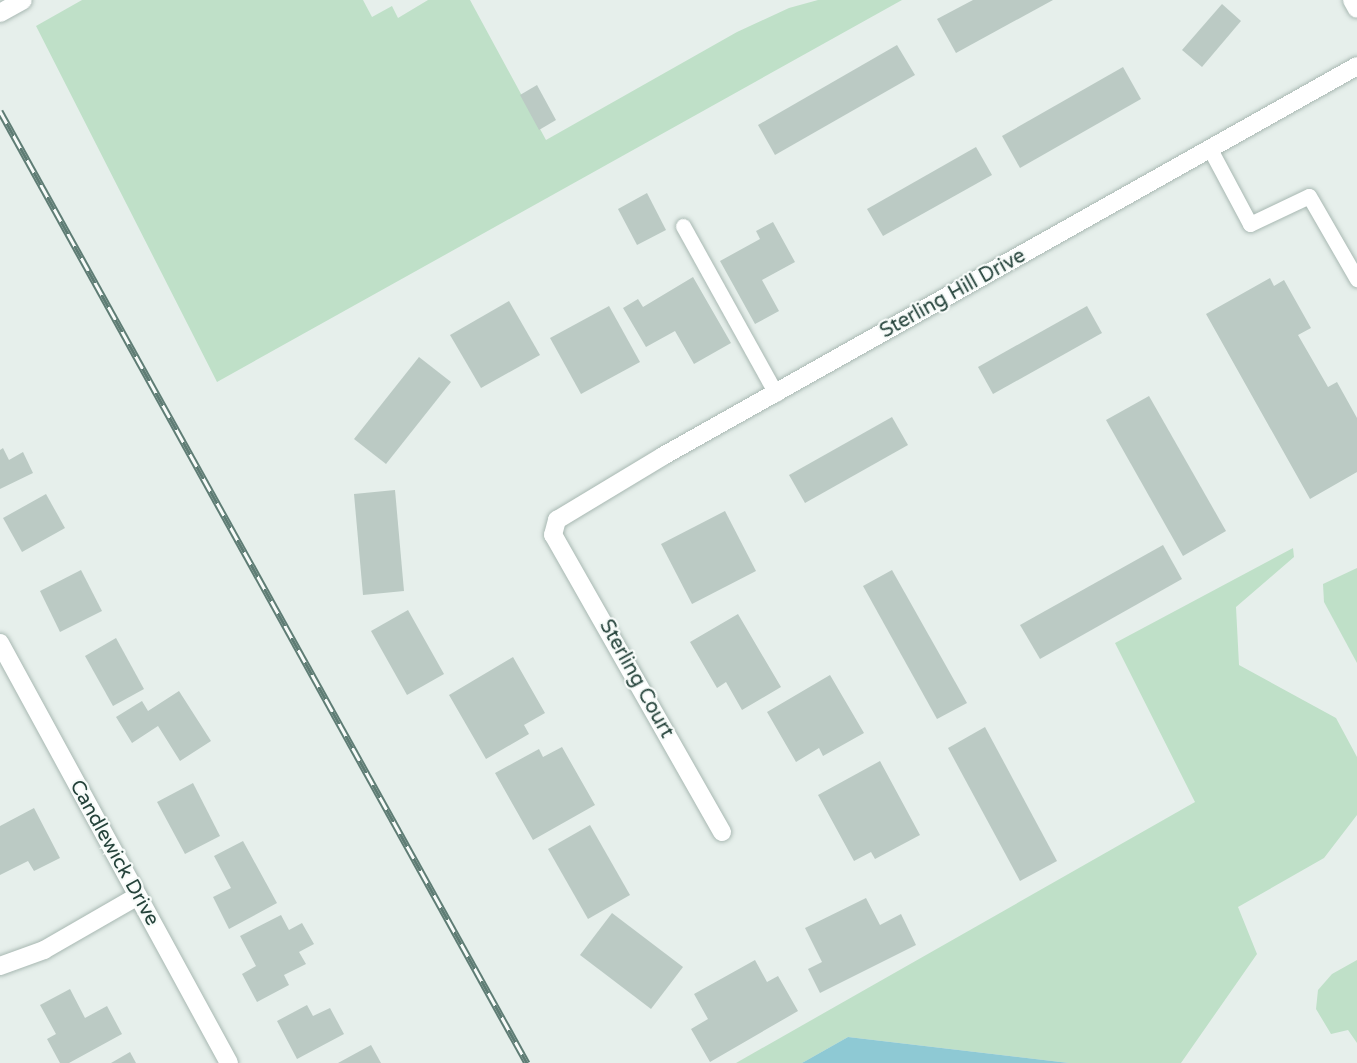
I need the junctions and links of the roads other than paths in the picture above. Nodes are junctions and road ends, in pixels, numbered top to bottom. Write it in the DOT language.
graph roads {
  1 [pos="23,0"];
  2 [pos="1352,0"];
  3 [pos="1357,9"];
  4 [pos="0,13"];
  5 [pos="1357,66"];
  6 [pos="1210,149"];
  7 [pos="683,226"];
  8 [pos="1357,279"];
  9 [pos="776,394"];
  10 [pos="553,526"];
  11 [pos="0,643"];
  12 [pos="723,832"];
  13 [pos="138,896"];
  14 [pos="0,966"];
  15 [pos="229,1063"];
  1 -- 4 [label="street"];
  2 -- 3 [label="street"];
  5 -- 6 [label="street, Sterling Hill Drive"];
  6 -- 8 [label="lane"];
  6 -- 9 [label="street, Sterling Hill Drive"];
  7 -- 9 [label="lane"];
  9 -- 10 [label="street, Sterling Hill Drive"];
  10 -- 12 [label="street, Sterling Court"];
  11 -- 13 [label="street, Candlewick Drive"];
  13 -- 14 [label="street"];
  13 -- 15 [label="street, Candlewick Drive"];
}
